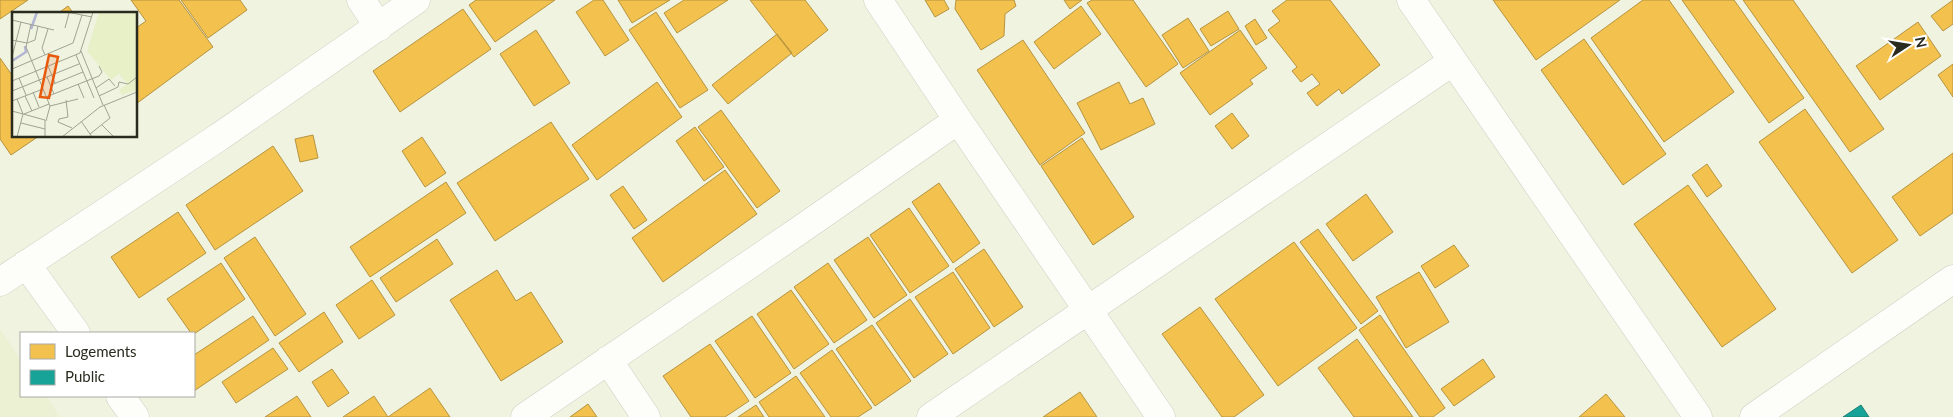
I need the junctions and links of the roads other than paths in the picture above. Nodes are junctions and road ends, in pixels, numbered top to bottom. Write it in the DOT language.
graph roads {
  1 [pos="361,0"];
  2 [pos="416,0"];
  3 [pos="878,0"];
  4 [pos="1410,0"];
  5 [pos="379,27"];
  6 [pos="1452,62"];
  7 [pos="958,120"];
  8 [pos="26,264"];
  9 [pos="1953,279"];
  10 [pos="0,282"];
  11 [pos="1088,310"];
  12 [pos="75,332"];
  13 [pos="608,360"];
  14 [pos="121,397"];
  15 [pos="135,417"];
  16 [pos="524,417"];
  17 [pos="646,417"];
  18 [pos="932,417"];
  19 [pos="1161,417"];
  20 [pos="1698,417"];
  21 [pos="1754,417"];
  1 -- 5 [label="street"];
  2 -- 5 [label="street"];
  3 -- 7 [label="street"];
  4 -- 6 [label="street"];
  5 -- 8 [label="street"];
  6 -- 11 [label="street"];
  6 -- 20 [label="street"];
  7 -- 11 [label="street"];
  7 -- 13 [label="street"];
  8 -- 10 [label="street"];
  8 -- 12 [label="street"];
  9 -- 21 [label="street"];
  11 -- 18 [label="street"];
  11 -- 19 [label="street"];
  13 -- 16 [label="street"];
  13 -- 17 [label="street"];
  14 -- 15 [label="street"];
}
